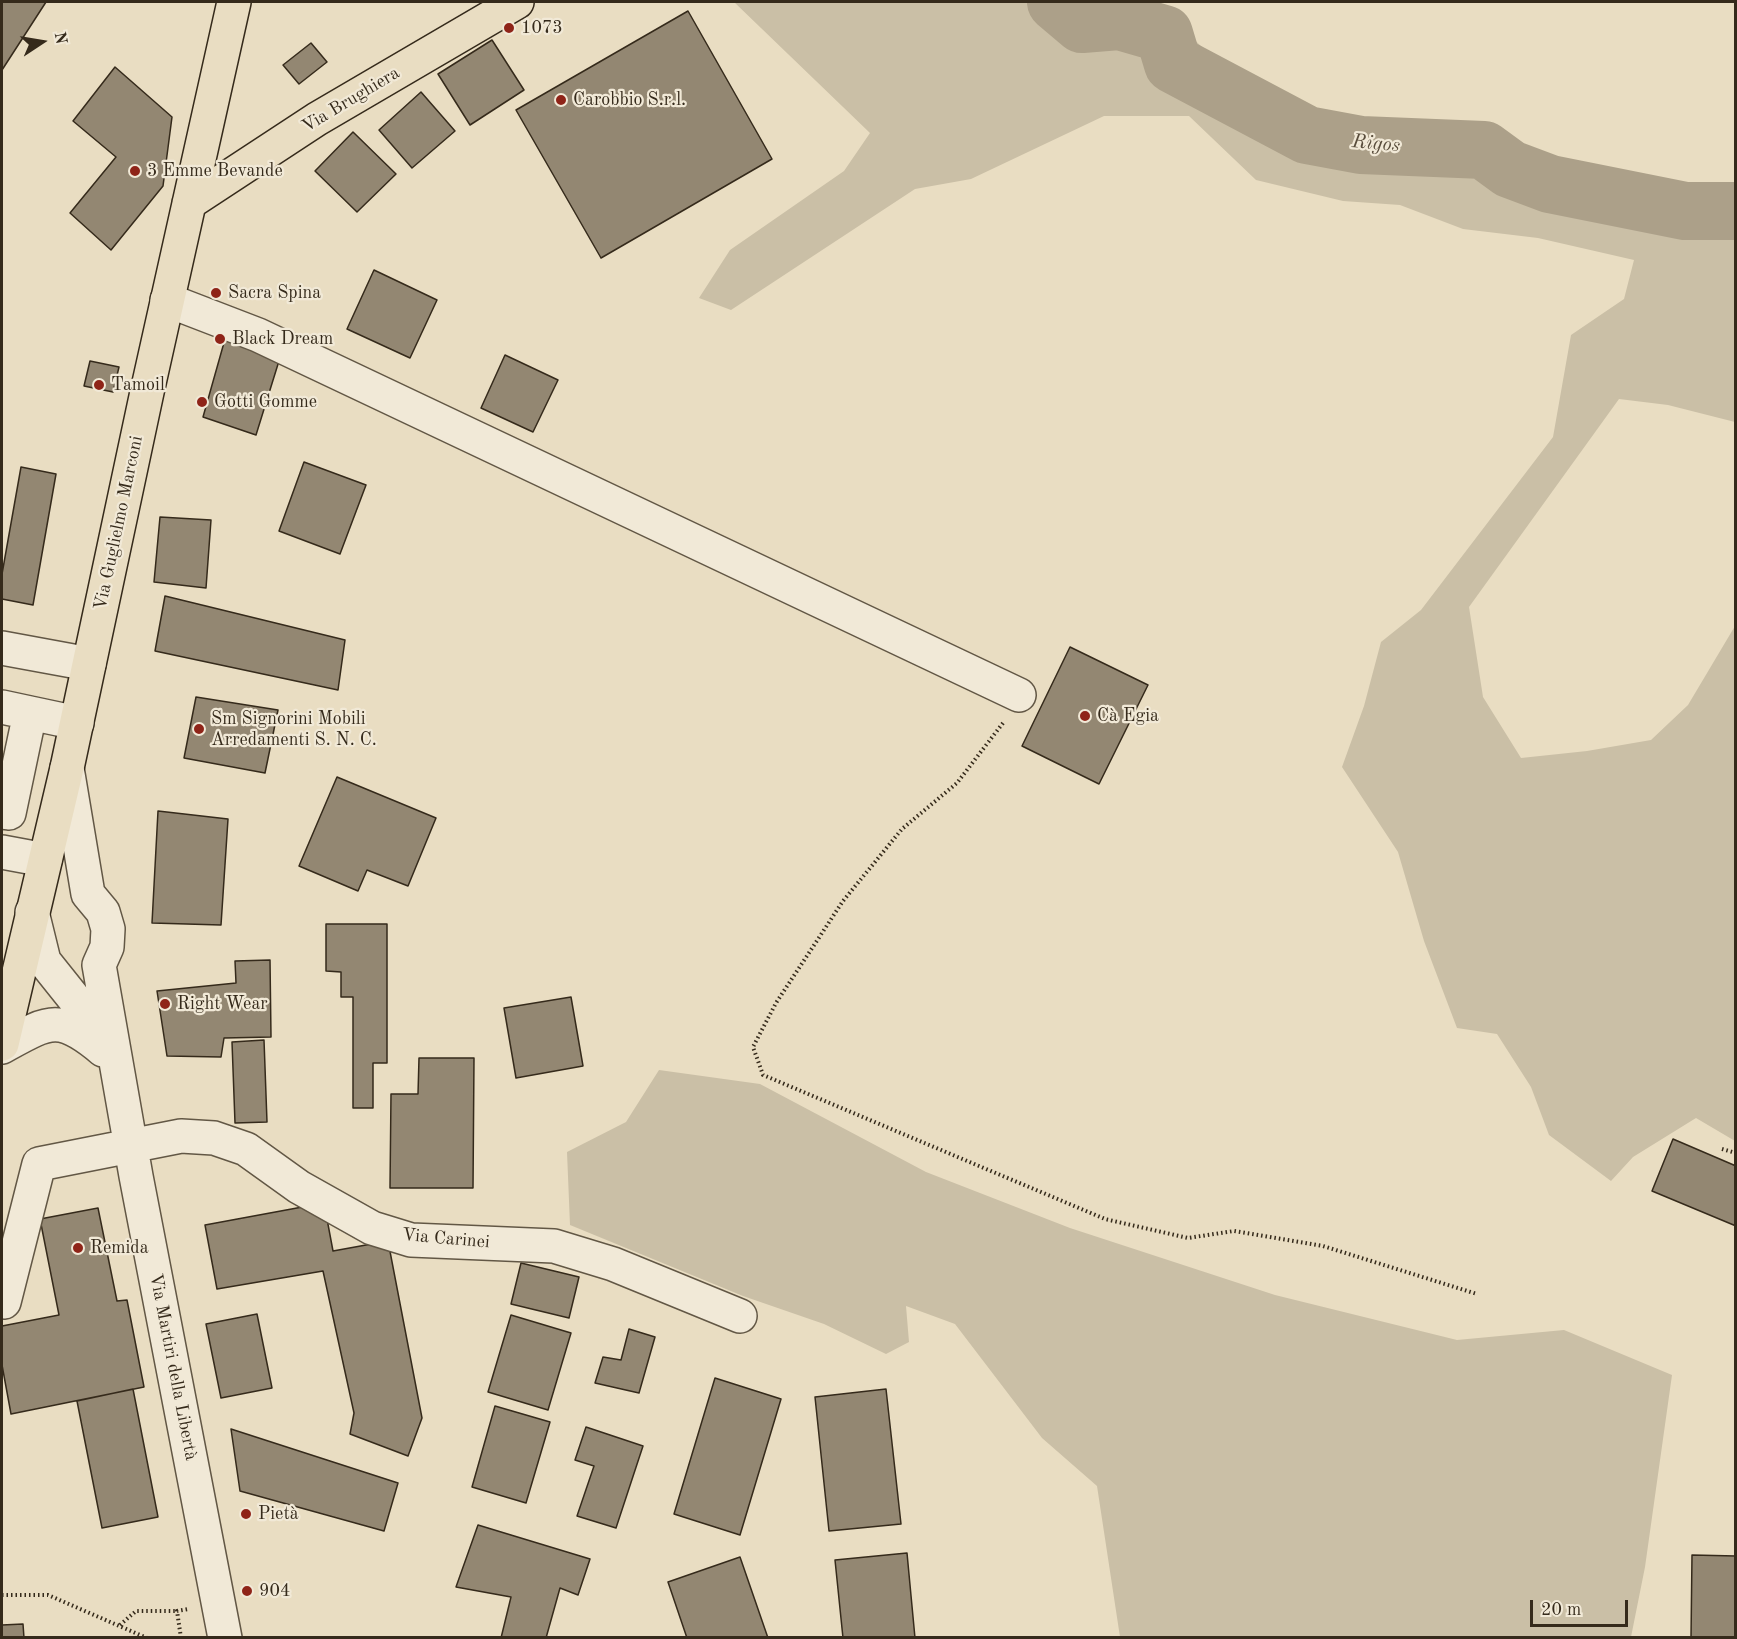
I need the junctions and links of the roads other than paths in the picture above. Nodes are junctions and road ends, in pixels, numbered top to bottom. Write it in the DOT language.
graph roads {
  1 [pos="234,2"];
  2 [pos="516,2"];
  3 [pos="189,203"];
  4 [pos="167,300"];
  5 [pos="2,648"];
  6 [pos="89,664"];
  7 [pos="1019,695"];
  8 [pos="16,710"];
  9 [pos="77,723"];
  10 [pos="67,768"];
  11 [pos="5,812"];
  12 [pos="2,850"];
  13 [pos="45,860"];
  14 [pos="32,912"];
  15 [pos="2,1046"];
  16 [pos="116,1061"];
  17 [pos="130,1146"];
  18 [pos="4,1302"];
  19 [pos="740,1316"];
  20 [pos="225,1638"];
  1 -- 3 [label="main road, Via Guglielmo Marconi"];
  2 -- 3 [label="main road, Via Brughiera"];
  3 -- 4 [label="main road, Via Guglielmo Marconi"];
  4 -- 6 [label="main road, Via Guglielmo Marconi"];
  4 -- 7 [label="street"];
  5 -- 6 [label="street"];
  6 -- 9 [label="main road, Via Guglielmo Marconi"];
  8 -- 9 [label="street"];
  8 -- 11 [label="street"];
  9 -- 10 [label="main road, Via Guglielmo Marconi"];
  10 -- 13 [label="main road, Via Guglielmo Marconi"];
  10 -- 16 [label="street, Via Martiri della Libertà"];
  11 -- 12 [label="street"];
  12 -- 13 [label="street"];
  13 -- 14 [label="main road, Via Guglielmo Marconi"];
  14 -- 15 [label="main road, Via Guglielmo Marconi"];
  14 -- 16 [label="street, Via Martiri della Libertà"];
  15 -- 16 [label="street"];
  16 -- 17 [label="street, Via Martiri della Libertà"];
  17 -- 18 [label="street, Via Carinei"];
  17 -- 19 [label="street, Via Carinei"];
  17 -- 20 [label="street, Via Martiri della Libertà"];
}
